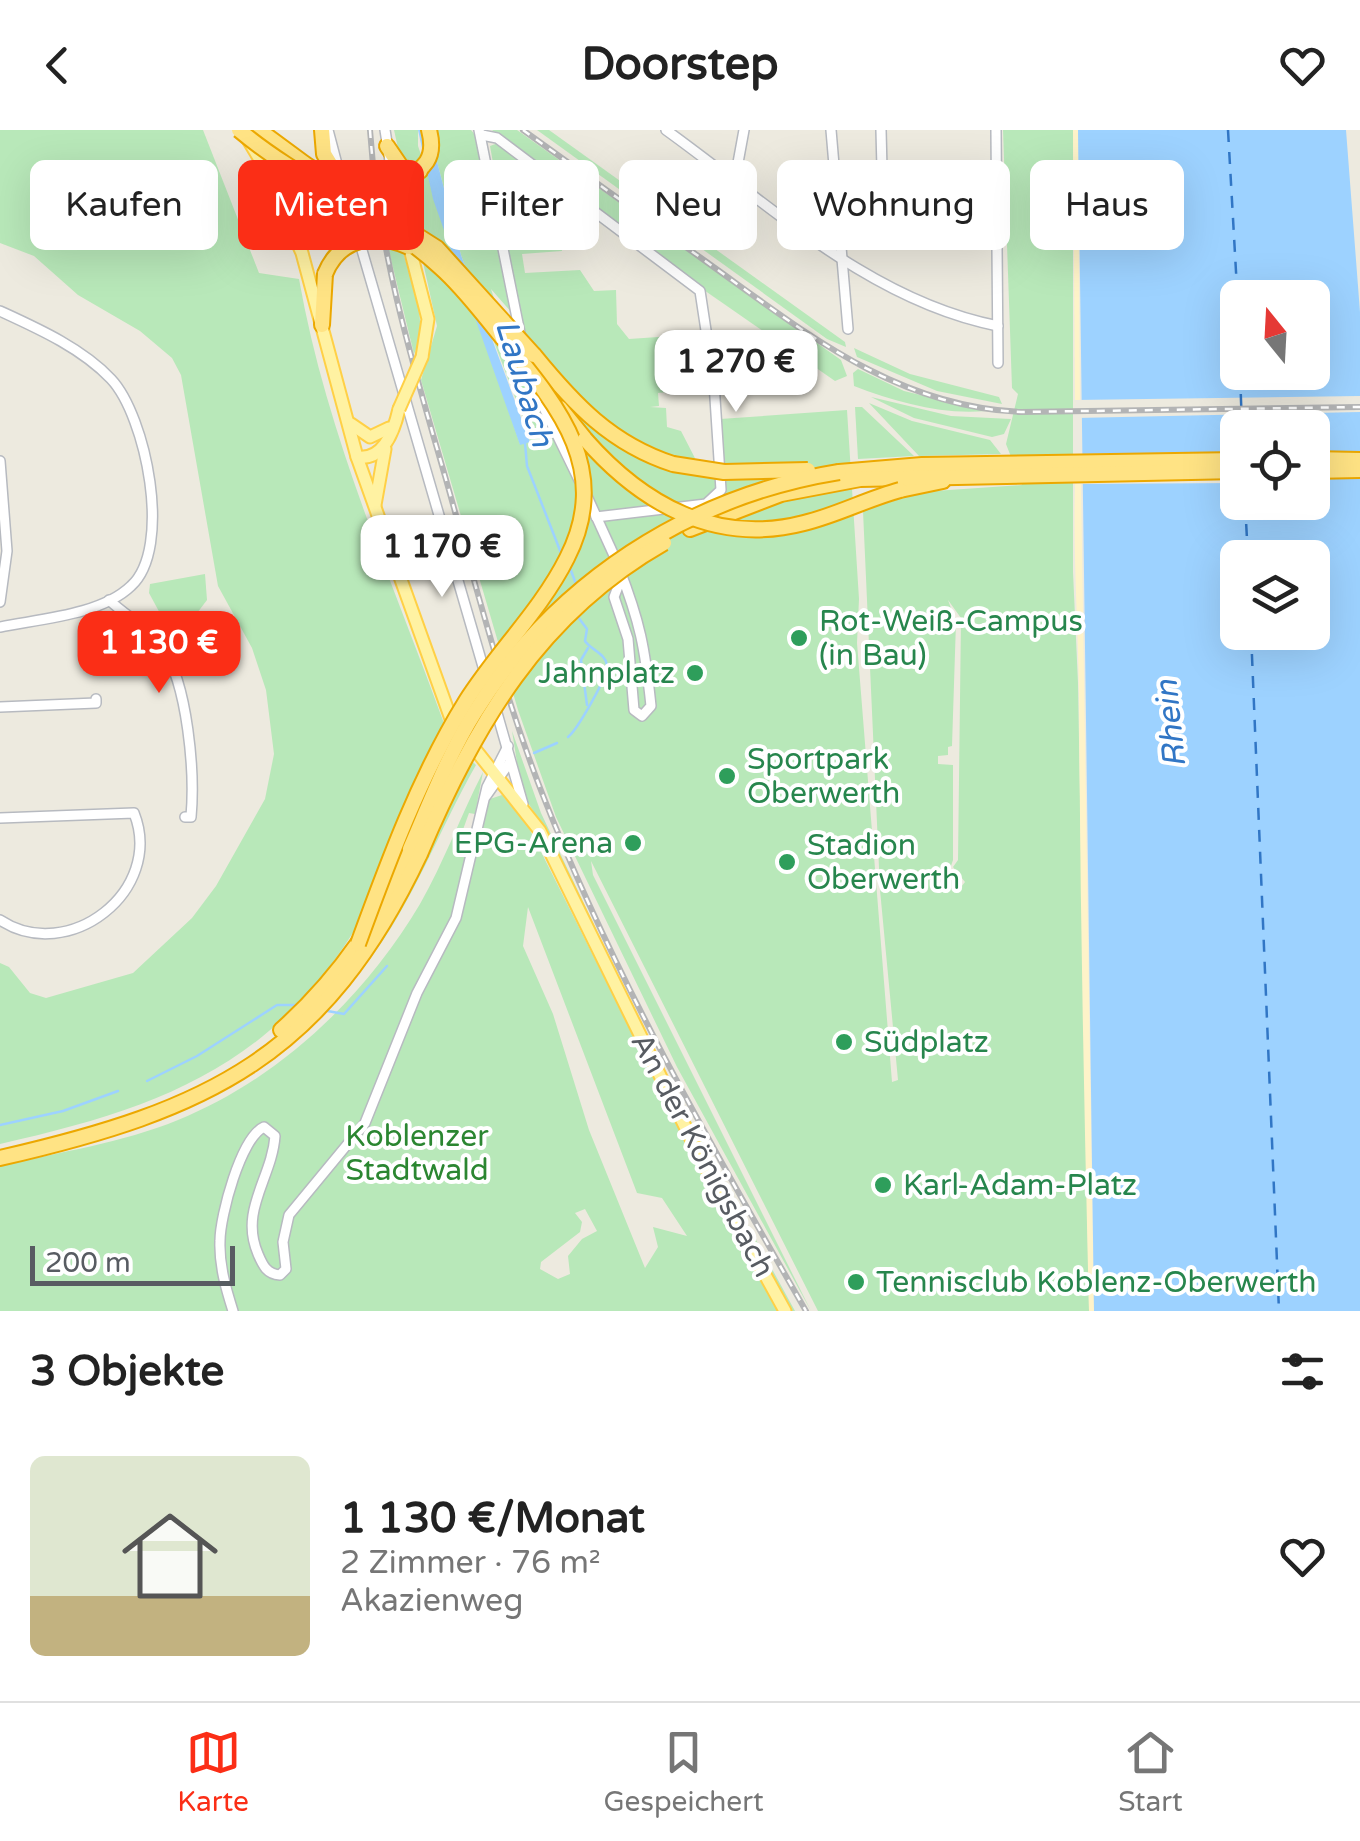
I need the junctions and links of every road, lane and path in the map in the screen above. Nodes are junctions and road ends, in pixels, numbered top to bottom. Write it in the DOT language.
graph roads {
  1 [pos="241,130"];
  2 [pos="260,130"];
  3 [pos="325,130"];
  4 [pos="386,130"];
  5 [pos="429,130"];
  6 [pos="666,130"];
  7 [pos="744,130"];
  8 [pos="831,130"];
  9 [pos="881,130"];
  10 [pos="996,130"];
  11 [pos="480,133"];
  12 [pos="387,146"];
  13 [pos="300,160"];
  14 [pos="328,160"];
  15 [pos="393,160"];
  16 [pos="707,160"];
  17 [pos="739,160"];
  18 [pos="882,160"];
  19 [pos="424,165"];
  20 [pos="757,196"];
  21 [pos="424,241"];
  22 [pos="414,250"];
  23 [pos="428,256"];
  24 [pos="840,257"];
  25 [pos="0,310"];
  26 [pos="322,325"];
  27 [pos="998,326"];
  28 [pos="848,329"];
  29 [pos="998,363"];
  30 [pos="556,404"];
  31 [pos="399,409"];
  32 [pos="346,418"];
  33 [pos="388,428"];
  34 [pos="386,442"];
  35 [pos="357,457"];
  36 [pos="1360,457"];
  37 [pos="1220,460"];
  38 [pos="0,461"];
  39 [pos="1330,464"];
  40 [pos="1335,465"];
  41 [pos="1330,466"];
  42 [pos="1220,471"];
  43 [pos="839,472"];
  44 [pos="1043,473"];
  45 [pos="1360,473"];
  46 [pos="374,509"];
  47 [pos="597,519"];
  48 [pos="622,576"];
  49 [pos="109,600"];
  50 [pos="0,602"];
  51 [pos="0,627"];
  52 [pos="96,699"];
  53 [pos="0,706"];
  54 [pos="508,746"];
  55 [pos="510,762"];
  56 [pos="498,776"];
  57 [pos="523,804"];
  58 [pos="185,817"];
  59 [pos="0,818"];
  60 [pos="0,920"];
  61 [pos="358,944"];
  62 [pos="0,1150"];
  63 [pos="0,1158"];
  64 [pos="233,1311"];
  65 [pos="785,1311"];
  1 -- 23 [label="highway, bridge"];
  1 -- 26 [label="main road, An der Königsbach"];
  2 -- 13 [label="highway, bridge"];
  3 -- 14 [label="highway"];
  3 -- 54 [label="street"];
  4 -- 12 [label="street"];
  5 -- 19 [label="highway"];
  6 -- 16 [label="street"];
  7 -- 17 [label="street"];
  8 -- 24 [label="street"];
  9 -- 18 [label="street"];
  10 -- 27 [label="street"];
  11 -- 47 [label="street"];
  11 -- 47 [label="street"];
  12 -- 15 [label="highway"];
  20 -- 24 [label="street"];
  21 -- 43 [label="highway, bridge"];
  22 -- 31 [label="main road, bridge"];
  23 -- 26 [label="highway, bridge"];
  23 -- 30 [label="highway, bridge"];
  24 -- 27 [label="street"];
  24 -- 28 [label="street"];
  25 -- 49 [label="street"];
  26 -- 32 [label="main road, An der Königsbach"];
  27 -- 29 [label="street"];
  30 -- 44 [label="highway, bridge"];
  30 -- 61 [label="highway, bridge"];
  31 -- 33 [label="main road"];
  31 -- 34 [label="main road"];
  32 -- 33 [label="main road"];
  32 -- 35 [label="main road, An der Königsbach"];
  33 -- 35 [label="main road"];
  34 -- 35 [label="main road"];
  34 -- 46 [label="main road"];
  35 -- 46 [label="main road, An der Königsbach"];
  36 -- 40 [label="highway"];
  37 -- 43 [label="highway"];
  38 -- 50 [label="street"];
  39 -- 40 [label="highway"];
  40 -- 41 [label="highway"];
  40 -- 45 [label="highway"];
  42 -- 44 [label="highway"];
  43 -- 61 [label="highway, bridge"];
  44 -- 63 [label="highway, bridge"];
  46 -- 56 [label="main road, An der Königsbach"];
  47 -- 48 [label="street"];
  48 -- 48 [label="street"];
  49 -- 51 [label="street"];
  49 -- 58 [label="street"];
  52 -- 53 [label="street"];
  54 -- 55 [label="street"];
  54 -- 56 [label="street"];
  55 -- 56 [label="street"];
  55 -- 57 [label="street"];
  56 -- 57 [label="main road, An der Königsbach"];
  56 -- 64 [label="street"];
  57 -- 65 [label="main road, An der Königsbach"];
  59 -- 60 [label="street"];
  61 -- 62 [label="highway"];
}
